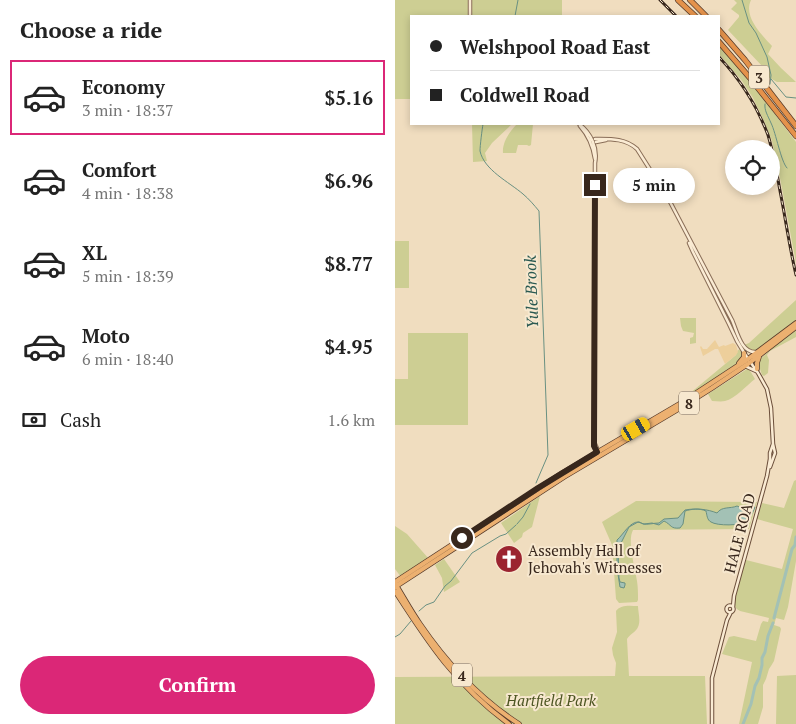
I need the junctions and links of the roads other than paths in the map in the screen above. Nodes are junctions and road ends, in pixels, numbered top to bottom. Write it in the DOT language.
graph roads {
  1 [pos="470,0"];
  2 [pos="679,0"];
  3 [pos="690,0"];
  4 [pos="470,15"];
  5 [pos="694,15"];
  6 [pos="705,15"];
  7 [pos="720,31"];
  8 [pos="720,43"];
  9 [pos="579,125"];
  10 [pos="580,125"];
  11 [pos="796,126"];
  12 [pos="796,136"];
  13 [pos="593,142"];
  14 [pos="796,325"];
  15 [pos="743,350"];
  16 [pos="760,353"];
  17 [pos="750,360"];
  18 [pos="745,366"];
  19 [pos="758,371"];
  20 [pos="719,378"];
  21 [pos="598,454"];
  22 [pos="563,475"];
  23 [pos="395,576"];
  24 [pos="409,577"];
  25 [pos="401,578"];
  26 [pos="395,584"];
  27 [pos="397,591"];
  28 [pos="395,595"];
  29 [pos="403,604"];
  30 [pos="731,606"];
  31 [pos="727,611"];
  32 [pos="731,612"];
  33 [pos="727,620"];
  34 [pos="509,724"];
  35 [pos="519,724"];
  36 [pos="712,724"];
  1 -- 4 [label="street"];
  2 -- 5 [label="highway"];
  3 -- 6 [label="highway"];
  7 -- 11 [label="highway, 3"];
  8 -- 12 [label="highway, 3"];
  9 -- 13 [label="street"];
  10 -- 13 [label="street"];
  13 -- 15 [label="street"];
  13 -- 21 [label="street"];
  14 -- 16 [label="highway, 8"];
  15 -- 16 [label="street"];
  15 -- 17 [label="street"];
  15 -- 20 [label="highway, 8"];
  16 -- 17 [label="highway, 8"];
  16 -- 19 [label="highway"];
  17 -- 18 [label="highway, 8"];
  17 -- 19 [label="street"];
  17 -- 20 [label="highway, 8"];
  18 -- 19 [label="street"];
  18 -- 21 [label="highway, 8"];
  19 -- 30 [label="street, HALE ROAD"];
  20 -- 21 [label="highway, 8"];
  21 -- 22 [label="highway, 8"];
  22 -- 24 [label="highway, 8"];
  22 -- 25 [label="highway, 8"];
  23 -- 25 [label="highway"];
  24 -- 26 [label="highway, 8"];
  24 -- 27 [label="highway"];
  25 -- 26 [label="highway, 8"];
  26 -- 27 [label="highway, 4"];
  27 -- 29 [label="highway, 4"];
  27 -- 35 [label="highway, 4"];
  28 -- 29 [label="highway"];
  29 -- 34 [label="highway, 4"];
  30 -- 31 [label="street"];
  30 -- 32 [label="street"];
  31 -- 32 [label="street"];
  31 -- 33 [label="street"];
  32 -- 33 [label="street"];
  33 -- 36 [label="street"];
}
